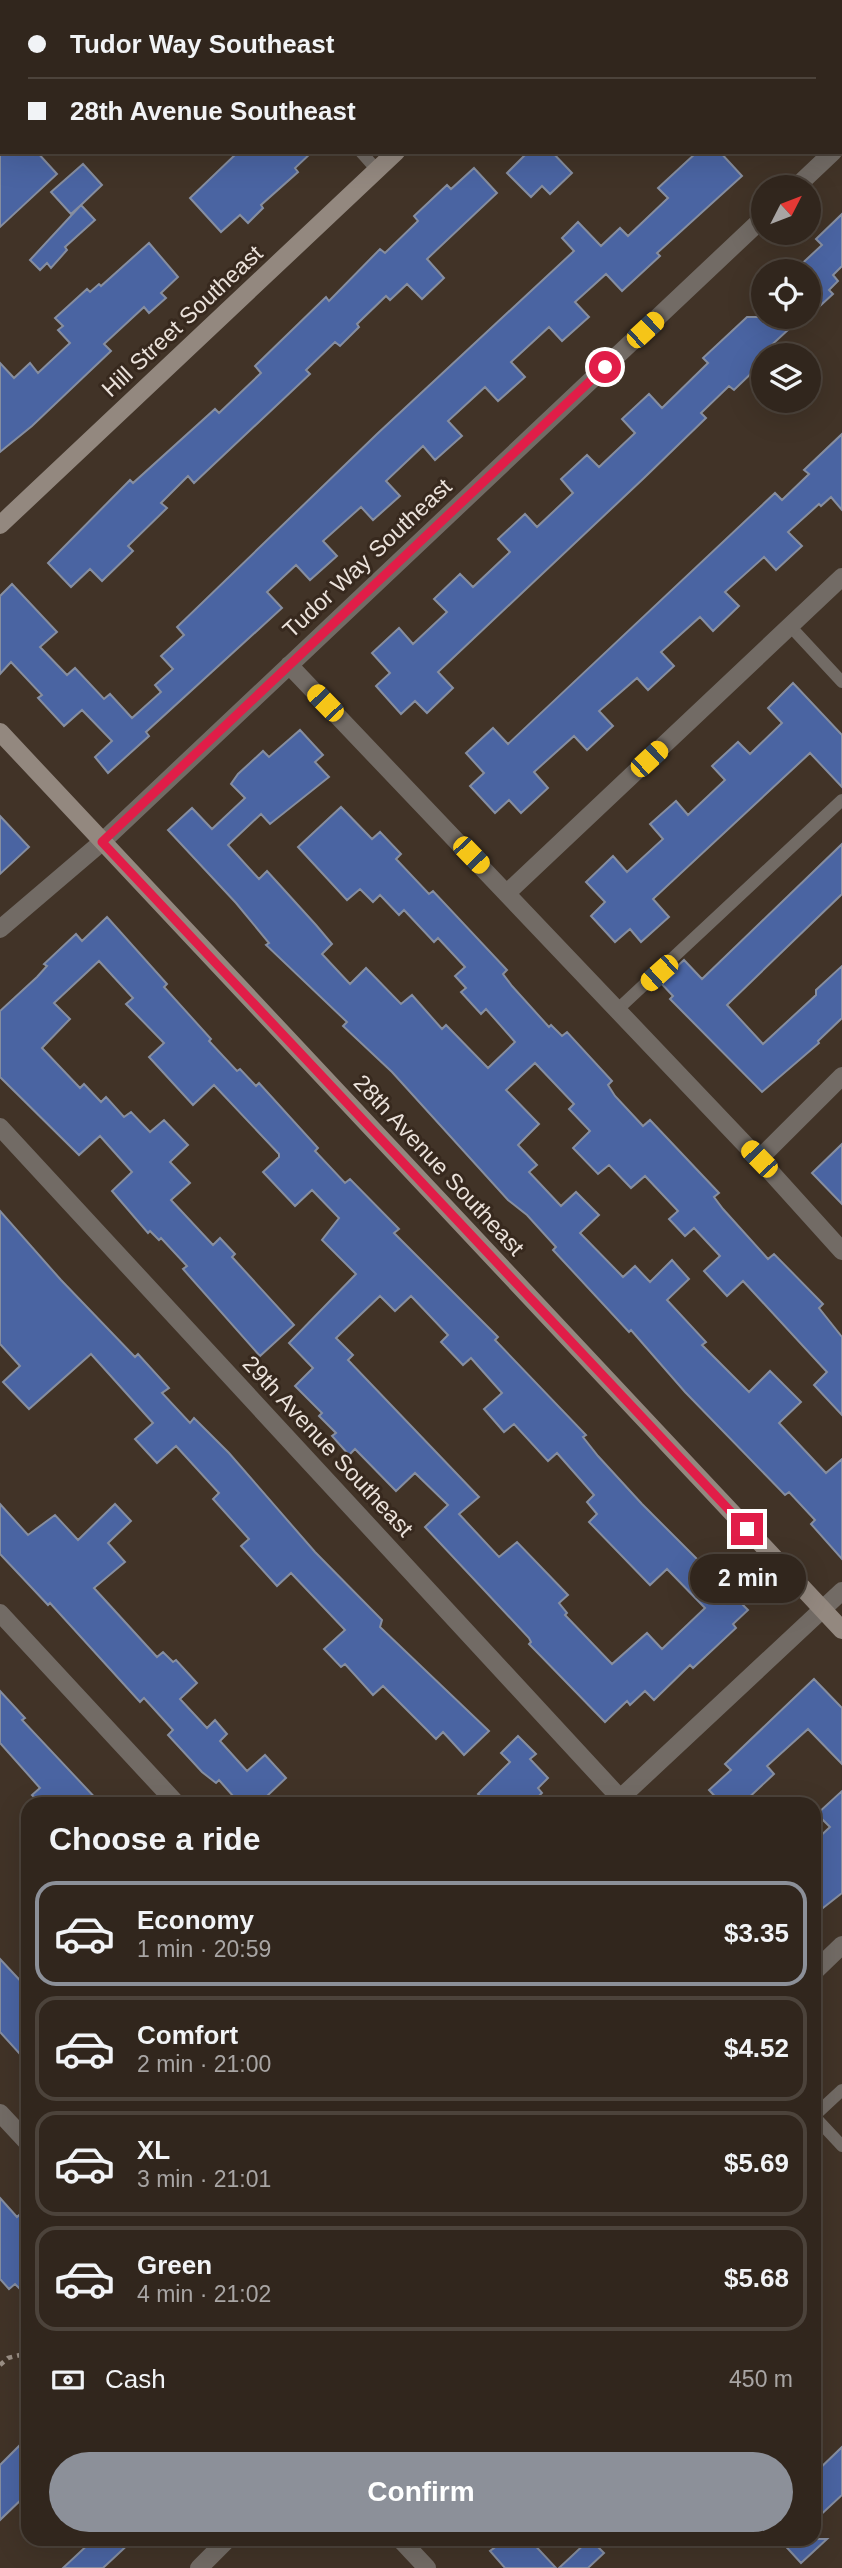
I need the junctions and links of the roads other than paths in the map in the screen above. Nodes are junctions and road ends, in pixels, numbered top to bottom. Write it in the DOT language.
graph roads {
  1 [pos="363,154"];
  2 [pos="394,154"];
  3 [pos="831,154"];
  4 [pos="377,170"];
  5 [pos="809,175"];
  6 [pos="751,229"];
  7 [pos="0,525"];
  8 [pos="842,577"];
  9 [pos="790,625"];
  10 [pos="289,665"];
  11 [pos="842,682"];
  12 [pos="0,732"];
  13 [pos="842,800"];
  14 [pos="102,842"];
  15 [pos="507,893"];
  16 [pos="0,929"];
  17 [pos="617,1010"];
  18 [pos="842,1076"];
  19 [pos="0,1127"];
  20 [pos="759,1159"];
  21 [pos="842,1251"];
  22 [pos="842,1591"];
  23 [pos="822,1609"];
  24 [pos="0,1613"];
  25 [pos="842,1630"];
  26 [pos="171,1797"];
  27 [pos="613,1797"];
  28 [pos="621,1797"];
  29 [pos="842,1945"];
  30 [pos="821,1965"];
  31 [pos="842,2090"];
  32 [pos="821,2110"];
  33 [pos="0,2113"];
  34 [pos="821,2124"];
  35 [pos="21,2136"];
  36 [pos="842,2146"];
  37 [pos="221,2546"];
  38 [pos="407,2546"];
  39 [pos="199,2568"];
  40 [pos="427,2568"];
  1 -- 4 [label="lane"];
  2 -- 4 [label="street, Hill Street Southeast"];
  3 -- 5 [label="street"];
  4 -- 7 [label="street, Hill Street Southeast"];
  6 -- 10 [label="street, Tudor Way Southeast"];
  8 -- 9 [label="street"];
  9 -- 11 [label="lane"];
  9 -- 15 [label="street"];
  10 -- 14 [label="street, Tudor Way Southeast"];
  10 -- 15 [label="street"];
  12 -- 14 [label="street, 28th Avenue Southeast"];
  13 -- 17 [label="lane"];
  14 -- 16 [label="street, Tudor Way Southeast"];
  14 -- 23 [label="street, 28th Avenue Southeast"];
  15 -- 17 [label="street"];
  17 -- 20 [label="street"];
  18 -- 20 [label="street"];
  19 -- 27 [label="street, 29th Avenue Southeast"];
  20 -- 21 [label="street"];
  22 -- 23 [label="street"];
  23 -- 25 [label="street, 28th Avenue Southeast"];
  23 -- 28 [label="street"];
  24 -- 26 [label="street"];
  29 -- 30 [label="street"];
  31 -- 32 [label="lane"];
  33 -- 35 [label="street"];
  34 -- 36 [label="lane"];
  37 -- 39 [label="street"];
  38 -- 40 [label="street"];
}
